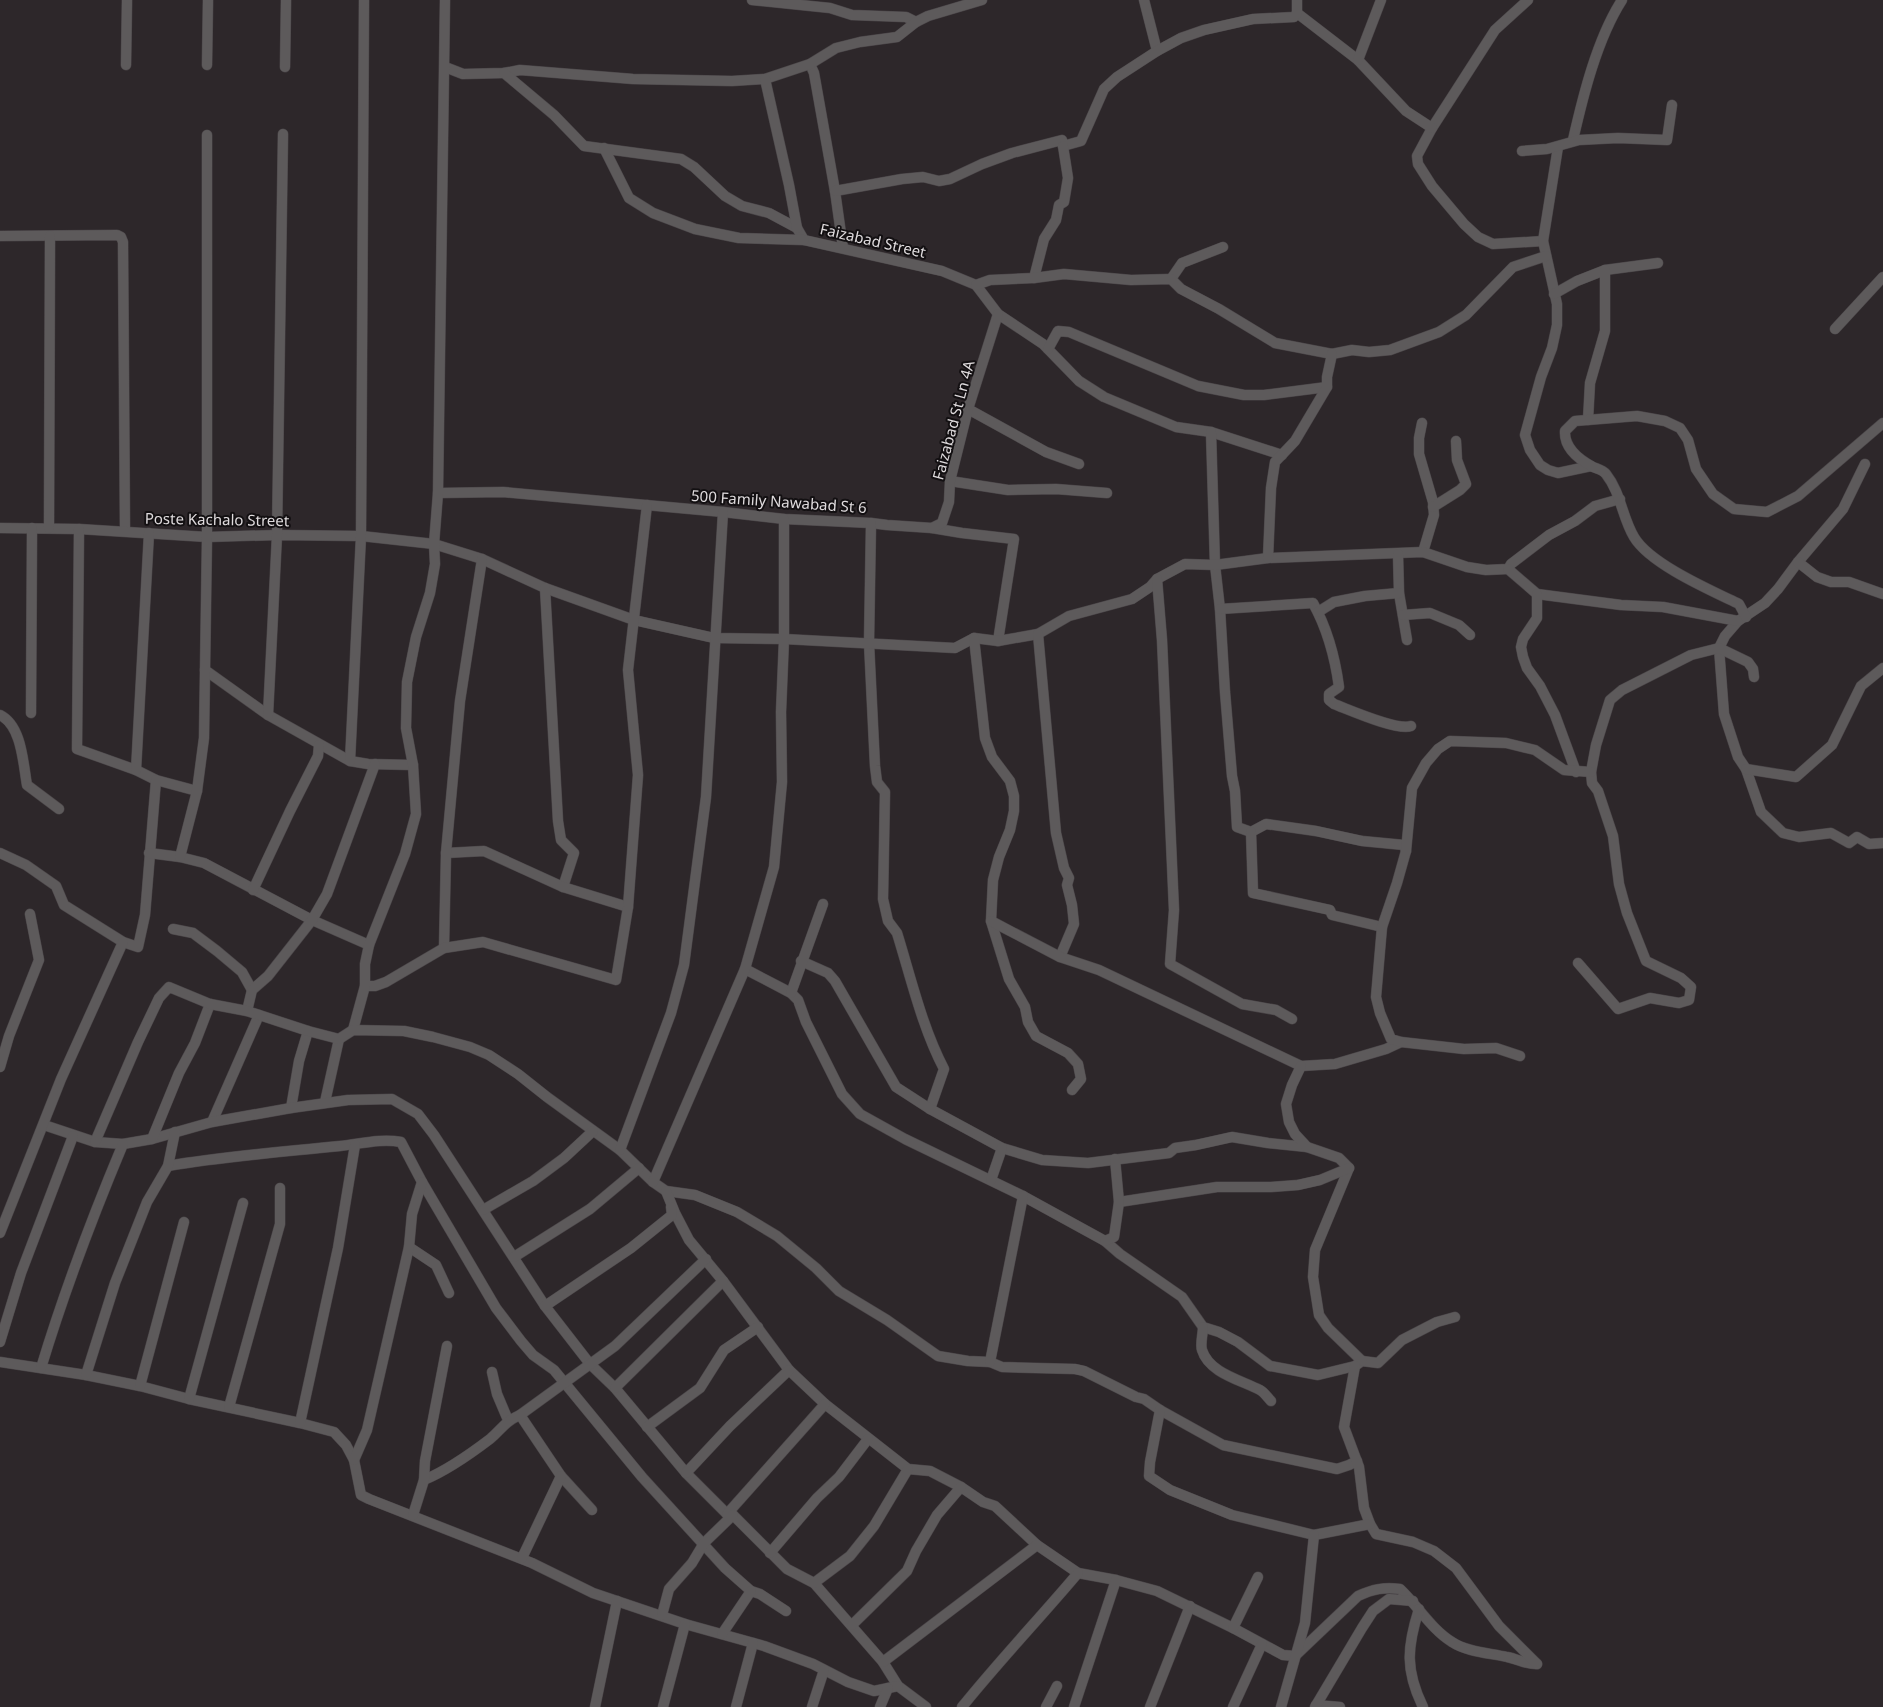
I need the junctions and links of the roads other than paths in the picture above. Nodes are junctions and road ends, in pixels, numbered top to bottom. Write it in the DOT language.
graph roads {
  1 [pos="127,0"];
  2 [pos="208,0"];
  3 [pos="286,0"];
  4 [pos="364,0"];
  5 [pos="445,0"];
  6 [pos="752,0"];
  7 [pos="982,0"];
  8 [pos="1144,0"];
  9 [pos="1297,0"];
  10 [pos="1381,0"];
  11 [pos="1528,0"];
  12 [pos="1622,0"];
  13 [pos="792,2"];
  14 [pos="1296,13"];
  15 [pos="916,22"];
  16 [pos="1157,51"];
  17 [pos="1358,60"];
  18 [pos="810,64"];
  19 [pos="126,65"];
  20 [pos="207,65"];
  21 [pos="285,67"];
  22 [pos="445,67"];
  23 [pos="504,73"];
  24 [pos="765,79"];
  25 [pos="1672,105"];
  26 [pos="1432,128"];
  27 [pos="283,134"];
  28 [pos="207,135"];
  29 [pos="1573,140"];
  30 [pos="1063,146"];
  31 [pos="1558,147"];
  32 [pos="604,148"];
  33 [pos="1522,151"];
  34 [pos="836,191"];
  35 [pos="797,228"];
  36 [pos="0,236"];
  37 [pos="50,236"];
  38 [pos="804,240"];
  39 [pos="1543,241"];
  40 [pos="1223,247"];
  41 [pos="843,248"];
  42 [pos="1546,256"];
  43 [pos="1658,263"];
  44 [pos="1605,270"];
  45 [pos="1883,277"];
  46 [pos="1034,278"];
  47 [pos="1171,279"];
  48 [pos="976,285"];
  49 [pos="1554,294"];
  50 [pos="998,314"];
  51 [pos="1835,329"];
  52 [pos="1048,349"];
  53 [pos="1332,354"];
  54 [pos="1330,380"];
  55 [pos="968,409"];
  56 [pos="1588,420"];
  57 [pos="1422,423"];
  58 [pos="1883,423"];
  59 [pos="1211,432"];
  60 [pos="1456,441"];
  61 [pos="1282,455"];
  62 [pos="1079,464"];
  63 [pos="1866,464"];
  64 [pos="1592,466"];
  65 [pos="950,480"];
  66 [pos="438,493"];
  67 [pos="1107,493"];
  68 [pos="1620,499"];
  69 [pos="647,505"];
  70 [pos="1433,507"];
  71 [pos="723,512"];
  72 [pos="784,519"];
  73 [pos="871,522"];
  74 [pos="0,528"];
  75 [pos="32,528"];
  76 [pos="49,528"];
  77 [pos="932,528"];
  78 [pos="79,529"];
  79 [pos="125,531"];
  80 [pos="149,533"];
  81 [pos="277,535"];
  82 [pos="361,536"];
  83 [pos="207,537"];
  84 [pos="434,544"];
  85 [pos="1423,552"];
  86 [pos="1398,554"];
  87 [pos="1268,558"];
  88 [pos="482,559"];
  89 [pos="1798,562"];
  90 [pos="1215,565"];
  91 [pos="1508,569"];
  92 [pos="1158,579"];
  93 [pos="545,588"];
  94 [pos="1399,592"];
  95 [pos="1537,594"];
  96 [pos="1883,594"];
  97 [pos="1220,610"];
  98 [pos="1318,612"];
  99 [pos="1403,615"];
  100 [pos="1742,619"];
  101 [pos="634,620"];
  102 [pos="1038,634"];
  103 [pos="1470,635"];
  104 [pos="714,638"];
  105 [pos="974,638"];
  106 [pos="784,639"];
  107 [pos="1407,640"];
  108 [pos="998,641"];
  109 [pos="869,643"];
  110 [pos="1718,648"];
  111 [pos="1883,668"];
  112 [pos="205,670"];
  113 [pos="1754,677"];
  114 [pos="31,713"];
  115 [pos="0,715"];
  116 [pos="268,715"];
  117 [pos="1411,726"];
  118 [pos="319,745"];
  119 [pos="350,761"];
  120 [pos="375,764"];
  121 [pos="413,765"];
  122 [pos="1746,769"];
  123 [pos="136,770"];
  124 [pos="1576,772"];
  125 [pos="1591,772"];
  126 [pos="156,780"];
  127 [pos="197,791"];
  128 [pos="59,809"];
  129 [pos="1251,832"];
  130 [pos="1883,843"];
  131 [pos="1406,851"];
  132 [pos="0,853"];
  133 [pos="149,853"];
  134 [pos="446,853"];
  135 [pos="180,857"];
  136 [pos="563,887"];
  137 [pos="253,890"];
  138 [pos="823,904"];
  139 [pos="628,907"];
  140 [pos="30,914"];
  141 [pos="312,920"];
  142 [pos="991,921"];
  143 [pos="1382,927"];
  144 [pos="173,929"];
  145 [pos="123,942"];
  146 [pos="369,945"];
  147 [pos="444,948"];
  148 [pos="1060,957"];
  149 [pos="801,961"];
  150 [pos="1578,963"];
  151 [pos="745,969"];
  152 [pos="365,986"];
  153 [pos="252,990"];
  154 [pos="791,993"];
  155 [pos="210,1004"];
  156 [pos="247,1011"];
  157 [pos="259,1015"];
  158 [pos="1292,1019"];
  159 [pos="353,1030"];
  160 [pos="308,1031"];
  161 [pos="339,1039"];
  162 [pos="1401,1042"];
  163 [pos="1520,1056"];
  164 [pos="1301,1066"];
  165 [pos="0,1067"];
  166 [pos="1072,1090"];
  167 [pos="325,1102"];
  168 [pos="291,1108"];
  169 [pos="930,1109"];
  170 [pos="212,1122"];
  171 [pos="44,1125"];
  172 [pos="593,1131"];
  173 [pos="175,1132"];
  174 [pos="73,1136"];
  175 [pos="152,1139"];
  176 [pos="95,1142"];
  177 [pos="123,1144"];
  178 [pos="355,1145"];
  179 [pos="1307,1147"];
  180 [pos="1002,1148"];
  181 [pos="620,1150"];
  182 [pos="1116,1159"];
  183 [pos="168,1166"];
  184 [pos="639,1168"];
  185 [pos="1349,1168"];
  186 [pos="991,1180"];
  187 [pos="422,1182"];
  188 [pos="653,1182"];
  189 [pos="280,1188"];
  190 [pos="666,1191"];
  191 [pos="1023,1196"];
  192 [pos="1119,1202"];
  193 [pos="243,1203"];
  194 [pos="671,1204"];
  195 [pos="483,1210"];
  196 [pos="184,1222"];
  197 [pos="0,1233"];
  198 [pos="1105,1241"];
  199 [pos="409,1247"];
  200 [pos="514,1257"];
  201 [pos="706,1259"];
  202 [pos="723,1281"];
  203 [pos="449,1293"];
  204 [pos="545,1306"];
  205 [pos="1455,1317"];
  206 [pos="758,1327"];
  207 [pos="1203,1327"];
  208 [pos="0,1342"];
  209 [pos="447,1346"];
  210 [pos="0,1362"];
  211 [pos="990,1362"];
  212 [pos="1359,1363"];
  213 [pos="590,1364"];
  214 [pos="41,1368"];
  215 [pos="789,1370"];
  216 [pos="492,1372"];
  217 [pos="86,1375"];
  218 [pos="563,1383"];
  219 [pos="140,1386"];
  220 [pos="615,1388"];
  221 [pos="189,1399"];
  222 [pos="1271,1401"];
  223 [pos="825,1404"];
  224 [pos="229,1407"];
  225 [pos="1160,1410"];
  226 [pos="520,1415"];
  227 [pos="508,1420"];
  228 [pos="300,1423"];
  229 [pos="648,1426"];
  230 [pos="868,1439"];
  231 [pos="354,1460"];
  232 [pos="1357,1461"];
  233 [pos="908,1469"];
  234 [pos="686,1473"];
  235 [pos="561,1476"];
  236 [pos="424,1480"];
  237 [pos="961,1487"];
  238 [pos="592,1510"];
  239 [pos="413,1515"];
  240 [pos="730,1515"];
  241 [pos="1370,1524"];
  242 [pos="1314,1534"];
  243 [pos="704,1543"];
  244 [pos="1037,1544"];
  245 [pos="770,1553"];
  246 [pos="522,1558"];
  247 [pos="1078,1573"];
  248 [pos="1258,1577"];
  249 [pos="1116,1580"];
  250 [pos="814,1583"];
  251 [pos="751,1591"];
  252 [pos="617,1601"];
  253 [pos="1416,1605"];
  254 [pos="1190,1606"];
  255 [pos="786,1611"];
  256 [pos="662,1615"];
  257 [pos="685,1624"];
  258 [pos="852,1625"];
  259 [pos="1233,1628"];
  260 [pos="722,1634"];
  261 [pos="753,1643"];
  262 [pos="1262,1644"];
  263 [pos="1295,1656"];
  264 [pos="883,1662"];
  265 [pos="824,1670"];
  266 [pos="1057,1686"];
  267 [pos="893,1687"];
  268 [pos="1316,1706"];
  269 [pos="595,1707"];
  270 [pos="663,1707"];
  271 [pos="736,1707"];
  272 [pos="812,1707"];
  273 [pos="880,1707"];
  274 [pos="926,1707"];
  275 [pos="962,1707"];
  276 [pos="1046,1707"];
  277 [pos="1074,1707"];
  278 [pos="1150,1707"];
  279 [pos="1233,1707"];
  280 [pos="1281,1707"];
  281 [pos="1340,1707"];
  282 [pos="1423,1707"];
  1 -- 19 [label="street"];
  2 -- 20 [label="street"];
  3 -- 21 [label="street"];
  4 -- 82 [label="street"];
  5 -- 22 [label="street"];
  6 -- 13 [label="street"];
  7 -- 15 [label="street"];
  8 -- 16 [label="street"];
  9 -- 14 [label="street"];
  10 -- 17 [label="street"];
  11 -- 26 [label="street"];
  12 -- 29 [label="street"];
  13 -- 15 [label="street"];
  14 -- 16 [label="street"];
  14 -- 17 [label="street"];
  15 -- 18 [label="street"];
  16 -- 30 [label="street"];
  17 -- 26 [label="street"];
  18 -- 24 [label="street"];
  18 -- 34 [label="street"];
  22 -- 23 [label="street"];
  22 -- 66 [label="street"];
  23 -- 24 [label="street"];
  23 -- 32 [label="street"];
  24 -- 35 [label="street"];
  25 -- 29 [label="street"];
  26 -- 39 [label="street"];
  27 -- 81 [label="street"];
  28 -- 83 [label="street"];
  29 -- 31 [label="street"];
  30 -- 34 [label="street"];
  30 -- 46 [label="street"];
  31 -- 33 [label="street"];
  31 -- 39 [label="street"];
  32 -- 35 [label="street"];
  32 -- 38 [label="street"];
  34 -- 41 [label="street"];
  35 -- 38 [label="street, Faizabad Street"];
  36 -- 37 [label="street"];
  37 -- 76 [label="street"];
  37 -- 79 [label="street"];
  38 -- 41 [label="street, Faizabad Street"];
  39 -- 42 [label="street"];
  40 -- 47 [label="street"];
  41 -- 48 [label="street, Faizabad Street"];
  42 -- 49 [label="street"];
  42 -- 53 [label="street"];
  43 -- 44 [label="street"];
  44 -- 49 [label="street"];
  44 -- 56 [label="street"];
  45 -- 51 [label="street"];
  46 -- 47 [label="street"];
  46 -- 48 [label="street"];
  47 -- 53 [label="street"];
  48 -- 50 [label="street"];
  49 -- 64 [label="street"];
  50 -- 52 [label="street"];
  50 -- 55 [label="street, Faizabad St Ln 4A"];
  52 -- 54 [label="street"];
  52 -- 59 [label="street"];
  53 -- 54 [label="street"];
  54 -- 61 [label="street"];
  55 -- 62 [label="street"];
  55 -- 65 [label="street, Faizabad St Ln 4A"];
  56 -- 58 [label="street"];
  56 -- 64 [label="street"];
  57 -- 70 [label="street"];
  59 -- 61 [label="street"];
  59 -- 90 [label="street"];
  60 -- 70 [label="street"];
  61 -- 87 [label="street"];
  63 -- 89 [label="street"];
  64 -- 68 [label="street"];
  65 -- 67 [label="street"];
  65 -- 77 [label="street, Faizabad St Ln 4A"];
  66 -- 69 [label="street, 500 Family Nawabad St 6"];
  66 -- 84 [label="street"];
  68 -- 91 [label="street"];
  68 -- 100 [label="street"];
  69 -- 71 [label="street, 500 Family Nawabad St 6"];
  69 -- 101 [label="street"];
  70 -- 85 [label="street"];
  71 -- 72 [label="street, 500 Family Nawabad St 6"];
  71 -- 104 [label="street"];
  72 -- 73 [label="street, 500 Family Nawabad St 6"];
  72 -- 106 [label="street"];
  73 -- 77 [label="street, 500 Family Nawabad St 6"];
  73 -- 109 [label="street"];
  74 -- 75 [label="street, Poste Kachalo Street"];
  75 -- 76 [label="street, Poste Kachalo Street"];
  75 -- 114 [label="street"];
  76 -- 78 [label="street, Poste Kachalo Street"];
  77 -- 108 [label="street, 500 Family Nawabad St 6"];
  78 -- 79 [label="street, Poste Kachalo Street"];
  78 -- 123 [label="street"];
  79 -- 80 [label="street, Poste Kachalo Street"];
  80 -- 83 [label="street, Poste Kachalo Street"];
  80 -- 123 [label="street"];
  81 -- 82 [label="street, Poste Kachalo Street"];
  81 -- 83 [label="street, Poste Kachalo Street"];
  81 -- 116 [label="street"];
  82 -- 84 [label="street, Poste Kachalo Street"];
  82 -- 119 [label="street"];
  83 -- 112 [label="street"];
  84 -- 88 [label="street, Poste Kachalo Street"];
  84 -- 121 [label="street"];
  85 -- 86 [label="street"];
  85 -- 91 [label="street"];
  86 -- 87 [label="street"];
  86 -- 94 [label="street"];
  87 -- 90 [label="street"];
  88 -- 93 [label="street, Poste Kachalo Street"];
  88 -- 134 [label="street"];
  89 -- 96 [label="street"];
  89 -- 100 [label="street"];
  90 -- 92 [label="street"];
  90 -- 97 [label="street"];
  91 -- 95 [label="street"];
  92 -- 102 [label="street"];
  92 -- 158 [label="street"];
  93 -- 101 [label="street, Poste Kachalo Street"];
  93 -- 136 [label="street"];
  94 -- 98 [label="street"];
  94 -- 99 [label="street"];
  95 -- 100 [label="street"];
  95 -- 124 [label="street"];
  97 -- 98 [label="street"];
  97 -- 129 [label="street"];
  98 -- 117 [label="street"];
  99 -- 103 [label="street"];
  99 -- 107 [label="street"];
  100 -- 110 [label="street"];
  101 -- 104 [label="street, Poste Kachalo Street"];
  101 -- 139 [label="street"];
  102 -- 108 [label="street"];
  102 -- 148 [label="street"];
  104 -- 106 [label="street, Poste Kachalo Street"];
  104 -- 181 [label="street"];
  105 -- 108 [label="street"];
  105 -- 109 [label="street, Poste Kachalo Street"];
  105 -- 142 [label="street"];
  106 -- 109 [label="street, Poste Kachalo Street"];
  106 -- 151 [label="street"];
  109 -- 169 [label="street"];
  110 -- 113 [label="street"];
  110 -- 122 [label="street"];
  110 -- 125 [label="street"];
  111 -- 122 [label="street"];
  112 -- 116 [label="street"];
  112 -- 127 [label="street"];
  115 -- 128 [label="street"];
  116 -- 118 [label="street"];
  118 -- 119 [label="street"];
  118 -- 137 [label="street"];
  119 -- 120 [label="street"];
  120 -- 121 [label="street"];
  120 -- 141 [label="street"];
  121 -- 146 [label="street"];
  122 -- 130 [label="street"];
  123 -- 126 [label="street"];
  124 -- 125 [label="street"];
  124 -- 131 [label="street"];
  125 -- 150 [label="street"];
  126 -- 127 [label="street"];
  126 -- 133 [label="street"];
  127 -- 135 [label="street"];
  129 -- 131 [label="street"];
  129 -- 143 [label="street"];
  131 -- 143 [label="street"];
  132 -- 145 [label="street"];
  133 -- 135 [label="street"];
  133 -- 145 [label="street"];
  134 -- 136 [label="street"];
  134 -- 147 [label="street"];
  135 -- 137 [label="street"];
  136 -- 139 [label="street"];
  137 -- 141 [label="street"];
  138 -- 149 [label="street"];
  139 -- 147 [label="street"];
  140 -- 165 [label="street"];
  141 -- 146 [label="street"];
  141 -- 153 [label="street"];
  142 -- 148 [label="street"];
  142 -- 166 [label="street"];
  143 -- 162 [label="street"];
  144 -- 153 [label="street"];
  145 -- 171 [label="street"];
  146 -- 152 [label="street"];
  147 -- 152 [label="street"];
  148 -- 164 [label="street"];
  149 -- 154 [label="street"];
  149 -- 169 [label="street"];
  151 -- 154 [label="street"];
  151 -- 188 [label="street"];
  152 -- 159 [label="street"];
  153 -- 156 [label="street"];
  154 -- 186 [label="street"];
  155 -- 156 [label="street"];
  155 -- 175 [label="street"];
  155 -- 176 [label="street"];
  156 -- 157 [label="street"];
  157 -- 160 [label="street"];
  157 -- 170 [label="street"];
  159 -- 161 [label="street"];
  159 -- 172 [label="street"];
  160 -- 161 [label="street"];
  160 -- 168 [label="street"];
  161 -- 167 [label="street"];
  162 -- 163 [label="street"];
  162 -- 164 [label="street"];
  164 -- 179 [label="street"];
  167 -- 168 [label="street"];
  167 -- 195 [label="street"];
  168 -- 170 [label="street"];
  169 -- 180 [label="street"];
  170 -- 173 [label="street"];
  171 -- 174 [label="street"];
  171 -- 197 [label="street"];
  172 -- 181 [label="street"];
  172 -- 195 [label="street"];
  173 -- 175 [label="street"];
  173 -- 183 [label="street"];
  174 -- 176 [label="street"];
  174 -- 208 [label="street"];
  175 -- 177 [label="street"];
  176 -- 177 [label="street"];
  177 -- 214 [label="street"];
  178 -- 183 [label="street"];
  178 -- 187 [label="street"];
  178 -- 228 [label="street"];
  179 -- 182 [label="street"];
  179 -- 185 [label="street"];
  180 -- 182 [label="street"];
  180 -- 186 [label="street"];
  181 -- 184 [label="street"];
  182 -- 192 [label="street"];
  183 -- 217 [label="street"];
  184 -- 188 [label="street"];
  184 -- 200 [label="street"];
  185 -- 192 [label="street"];
  185 -- 212 [label="street"];
  186 -- 191 [label="street"];
  187 -- 199 [label="street"];
  187 -- 218 [label="street"];
  188 -- 190 [label="street"];
  189 -- 224 [label="street"];
  190 -- 194 [label="street"];
  190 -- 211 [label="street"];
  191 -- 198 [label="street"];
  191 -- 211 [label="street"];
  192 -- 198 [label="street"];
  193 -- 221 [label="street"];
  194 -- 201 [label="street"];
  194 -- 204 [label="street"];
  195 -- 200 [label="street"];
  196 -- 219 [label="street"];
  198 -- 207 [label="street"];
  199 -- 203 [label="street"];
  199 -- 231 [label="street"];
  200 -- 204 [label="street"];
  201 -- 202 [label="street"];
  201 -- 213 [label="street"];
  202 -- 206 [label="street"];
  202 -- 220 [label="street"];
  204 -- 213 [label="street"];
  205 -- 212 [label="street"];
  206 -- 215 [label="street"];
  206 -- 229 [label="street"];
  207 -- 212 [label="street"];
  207 -- 222 [label="street"];
  209 -- 236 [label="street"];
  210 -- 214 [label="street"];
  211 -- 225 [label="street"];
  212 -- 232 [label="street"];
  213 -- 218 [label="street"];
  213 -- 220 [label="street"];
  214 -- 217 [label="street"];
  215 -- 223 [label="street"];
  215 -- 234 [label="street"];
  216 -- 227 [label="street"];
  217 -- 219 [label="street"];
  218 -- 226 [label="street"];
  218 -- 243 [label="street"];
  219 -- 221 [label="street"];
  220 -- 229 [label="street"];
  221 -- 224 [label="street"];
  223 -- 230 [label="street"];
  223 -- 240 [label="street"];
  224 -- 228 [label="street"];
  225 -- 232 [label="street"];
  225 -- 242 [label="street"];
  226 -- 227 [label="street"];
  226 -- 235 [label="street"];
  227 -- 236 [label="street"];
  228 -- 231 [label="street"];
  229 -- 234 [label="street"];
  230 -- 233 [label="street"];
  230 -- 245 [label="street"];
  231 -- 239 [label="street"];
  232 -- 241 [label="street"];
  233 -- 237 [label="street"];
  233 -- 250 [label="street"];
  234 -- 240 [label="street"];
  235 -- 238 [label="street"];
  235 -- 246 [label="street"];
  236 -- 239 [label="street"];
  237 -- 244 [label="street"];
  237 -- 258 [label="street"];
  239 -- 246 [label="street"];
  240 -- 243 [label="street"];
  240 -- 245 [label="street"];
  241 -- 242 [label="street"];
  241 -- 253 [label="street"];
  242 -- 263 [label="street"];
  243 -- 251 [label="street"];
  243 -- 256 [label="street"];
  244 -- 247 [label="street"];
  244 -- 264 [label="street"];
  245 -- 250 [label="street"];
  246 -- 252 [label="street"];
  247 -- 249 [label="street"];
  247 -- 275 [label="street"];
  248 -- 259 [label="street"];
  249 -- 254 [label="street"];
  249 -- 277 [label="street"];
  250 -- 258 [label="street"];
  251 -- 255 [label="street"];
  251 -- 260 [label="street"];
  252 -- 256 [label="street"];
  252 -- 269 [label="street"];
  253 -- 263 [label="street"];
  253 -- 268 [label="street"];
  253 -- 282 [label="street"];
  254 -- 259 [label="street"];
  254 -- 278 [label="street"];
  256 -- 257 [label="street"];
  257 -- 260 [label="street"];
  257 -- 270 [label="street"];
  258 -- 264 [label="street"];
  259 -- 262 [label="street"];
  260 -- 261 [label="street"];
  261 -- 265 [label="street"];
  261 -- 271 [label="street"];
  262 -- 263 [label="street"];
  262 -- 279 [label="street"];
  263 -- 280 [label="street"];
  264 -- 267 [label="street"];
  265 -- 267 [label="street"];
  265 -- 272 [label="street"];
  266 -- 276 [label="street"];
  267 -- 273 [label="street"];
  267 -- 274 [label="street"];
  268 -- 281 [label="street"];
}
